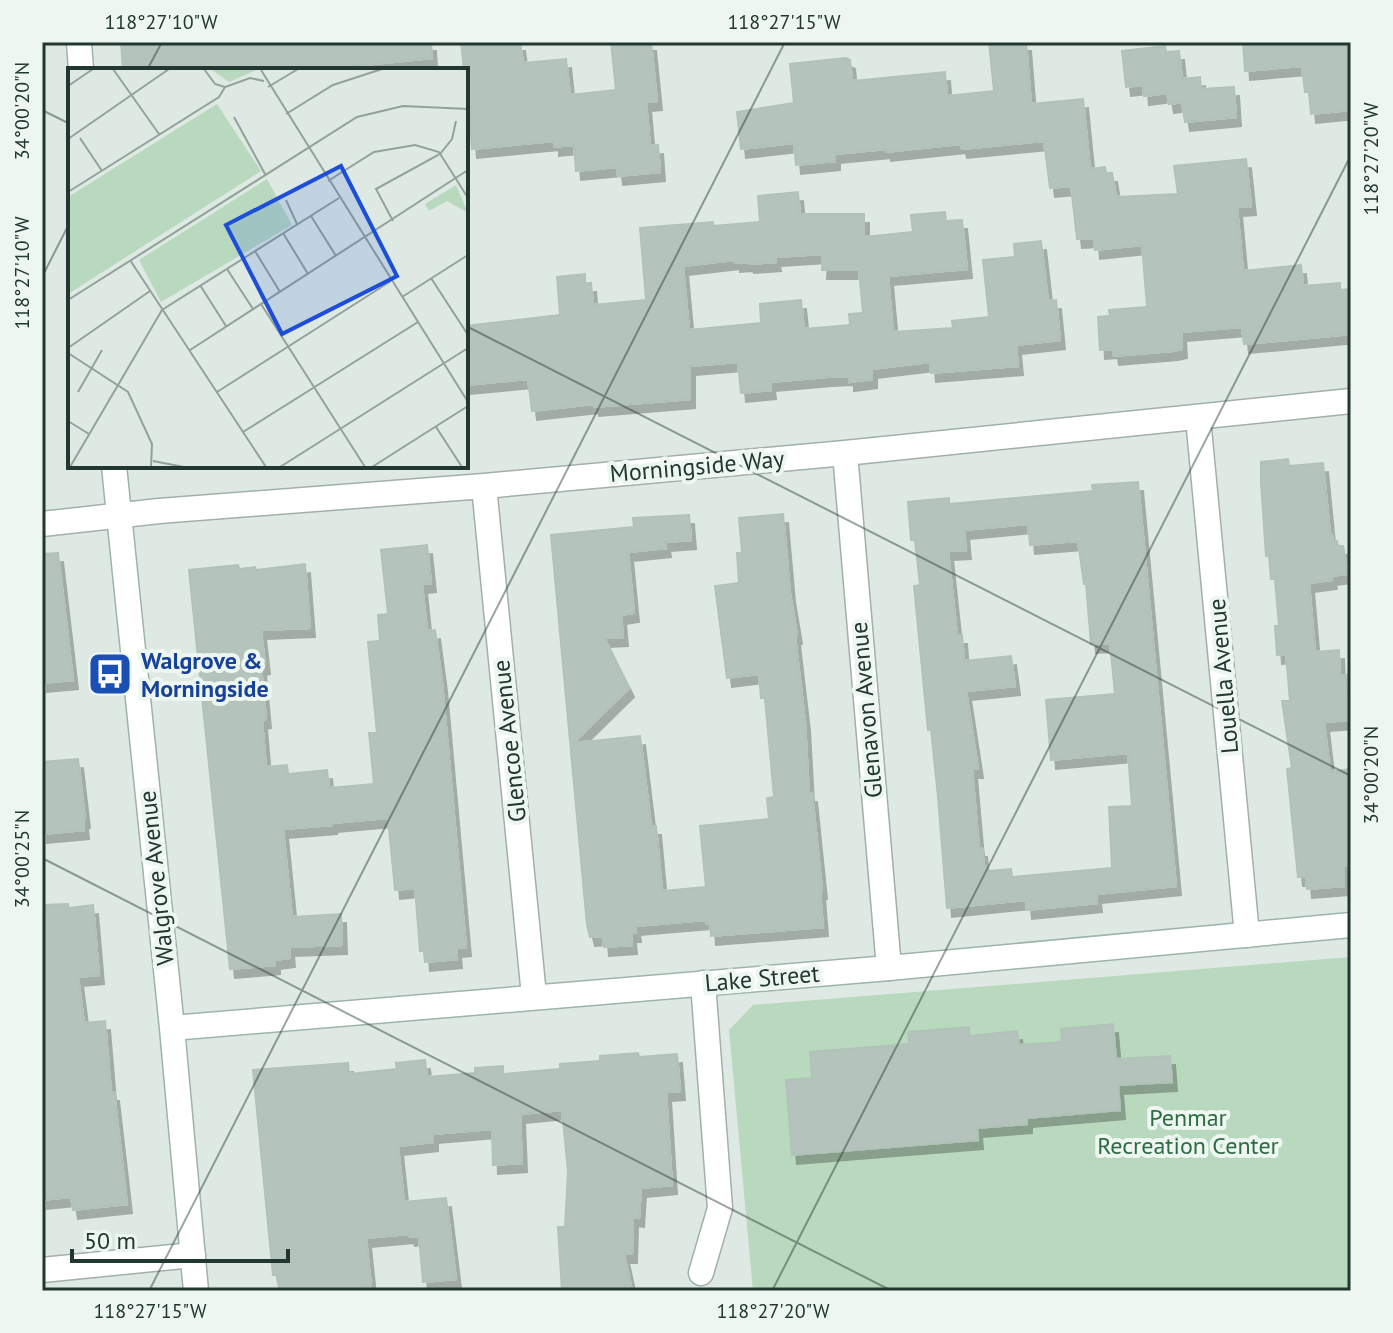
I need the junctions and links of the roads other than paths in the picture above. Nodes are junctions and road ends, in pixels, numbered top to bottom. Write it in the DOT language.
graph roads {
  1 [pos="79,42"];
  2 [pos="81,68"];
  3 [pos="1351,401"];
  4 [pos="1198,418"];
  5 [pos="845,453"];
  6 [pos="114,468"];
  7 [pos="484,486"];
  8 [pos="118,516"];
  9 [pos="42,524"];
  10 [pos="1351,925"];
  11 [pos="1247,935"];
  12 [pos="889,968"];
  13 [pos="703,983"];
  14 [pos="534,996"];
  15 [pos="172,1028"];
  16 [pos="193,1255"];
  17 [pos="42,1270"];
  18 [pos="701,1273"];
  19 [pos="196,1291"];
  1 -- 2 [label="street"];
  3 -- 4 [label="street, Morningside Way"];
  4 -- 5 [label="street, Morningside Way"];
  4 -- 11 [label="street, Louella Avenue"];
  5 -- 7 [label="street, Morningside Way"];
  5 -- 12 [label="street, Glenavon Avenue"];
  6 -- 8 [label="street, Walgrove Avenue"];
  7 -- 8 [label="street, Morningside Way"];
  7 -- 14 [label="street, Glencoe Avenue"];
  8 -- 9 [label="street, Morningside Way"];
  8 -- 15 [label="street, Walgrove Avenue"];
  10 -- 11 [label="street, Lake Street"];
  11 -- 12 [label="street, Lake Street"];
  12 -- 13 [label="street, Lake Street"];
  13 -- 14 [label="street, Lake Street"];
  13 -- 18 [label="street"];
  14 -- 15 [label="street, Lake Street"];
  15 -- 16 [label="street, Walgrove Avenue"];
  16 -- 17 [label="street"];
  16 -- 19 [label="street, Walgrove Avenue"];
}
